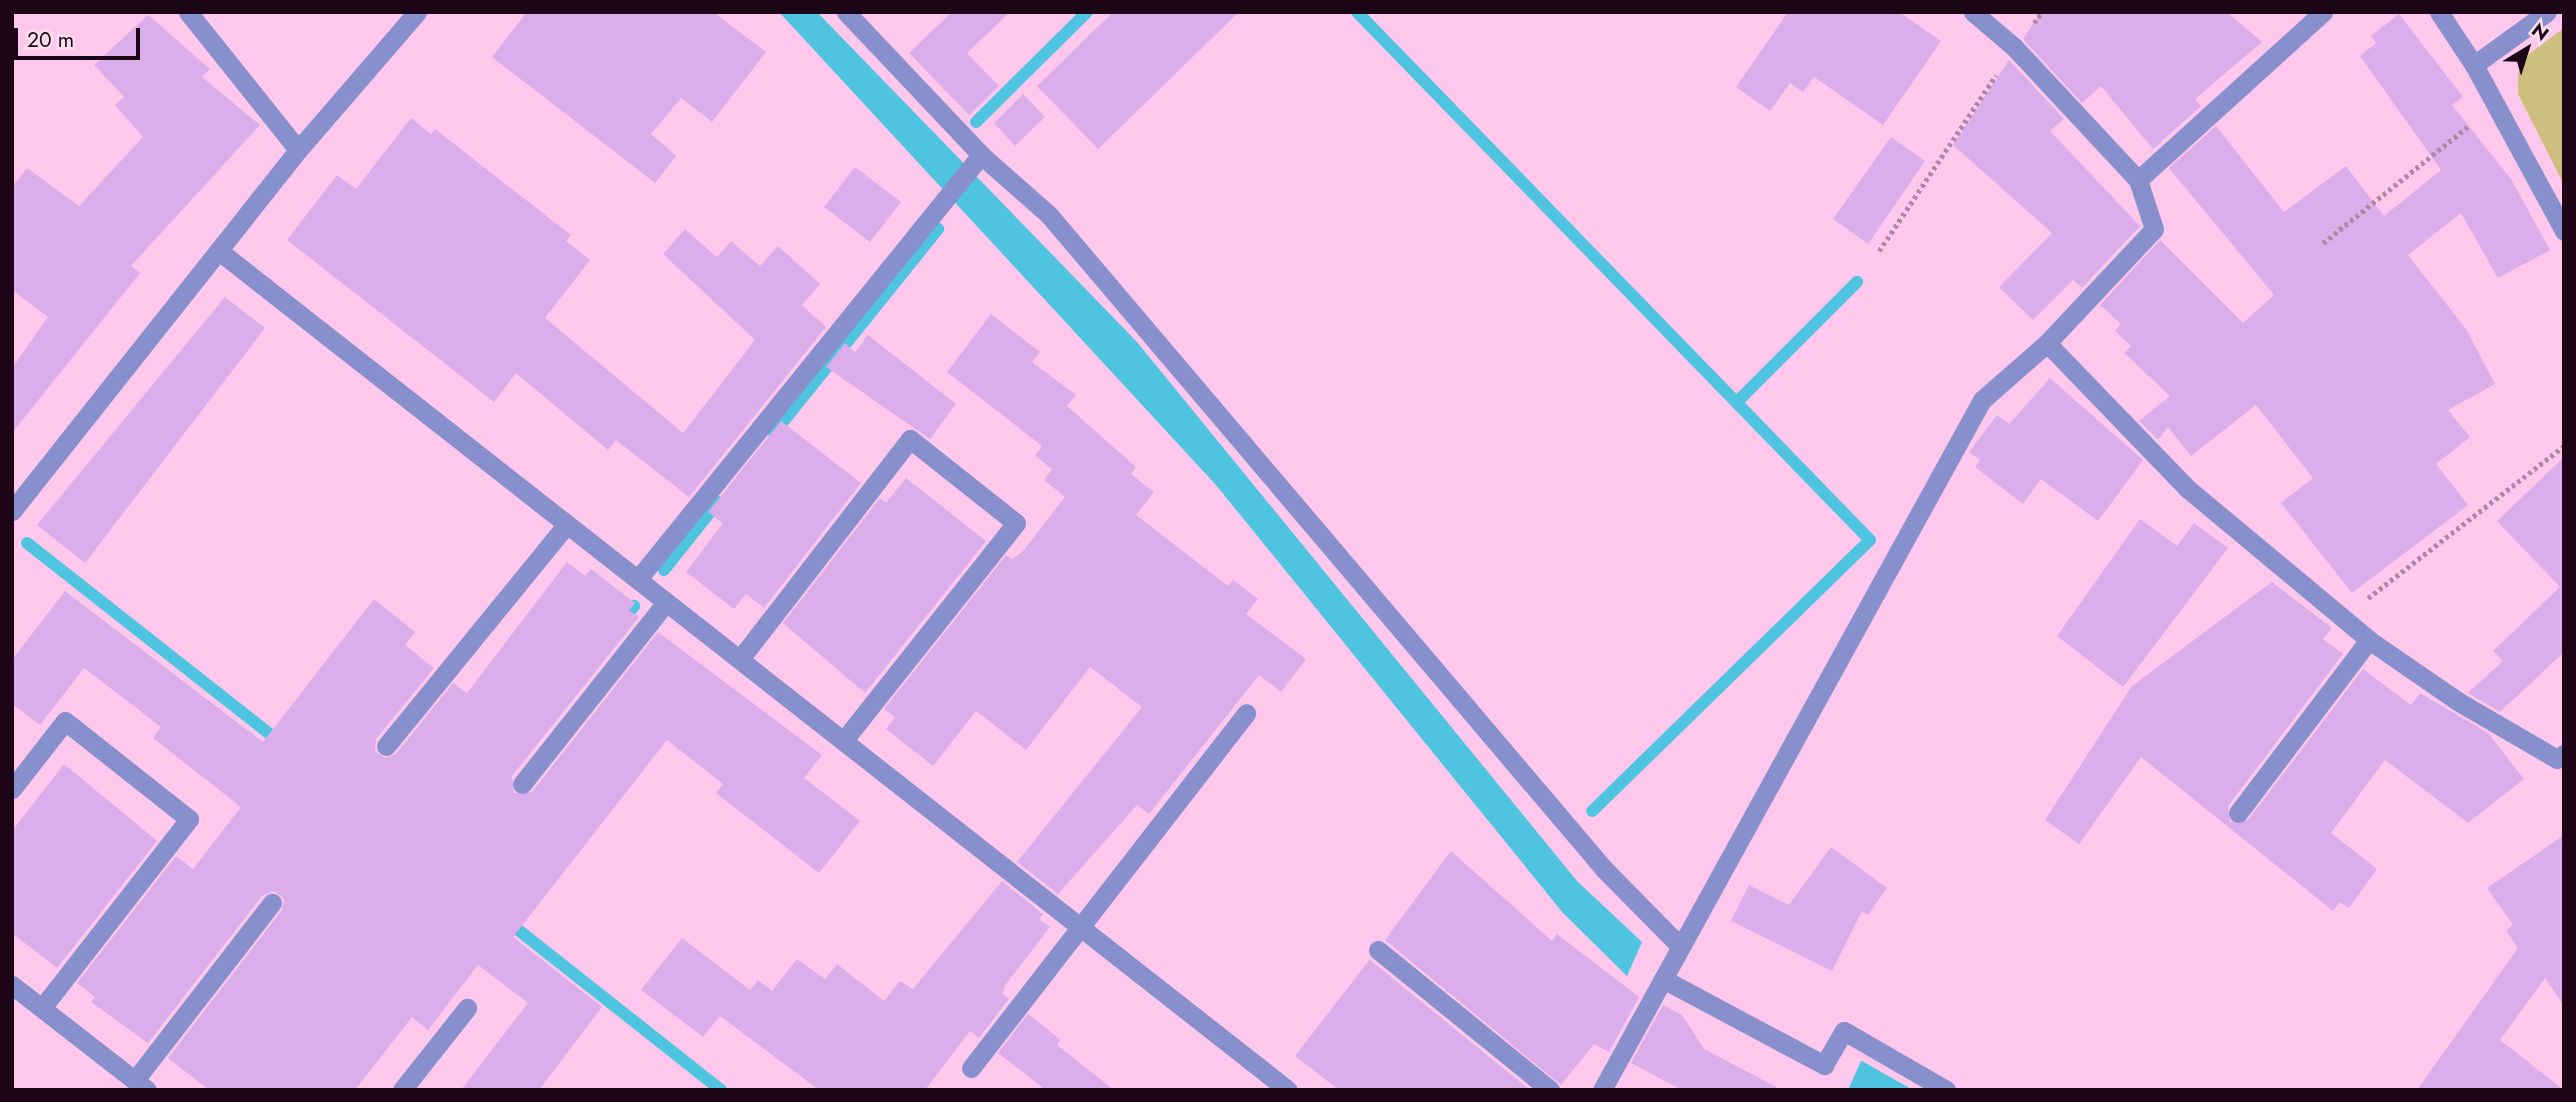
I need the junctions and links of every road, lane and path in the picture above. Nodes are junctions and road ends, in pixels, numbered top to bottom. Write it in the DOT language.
graph roads {
  1 [pos="188,12"];
  2 [pos="417,12"];
  3 [pos="846,12"];
  4 [pos="1973,12"];
  5 [pos="2042,12"];
  6 [pos="2323,12"];
  7 [pos="2439,12"];
  8 [pos="2547,12"];
  9 [pos="2014,47"];
  10 [pos="2474,65"];
  11 [pos="2496,105"];
  12 [pos="298,150"];
  13 [pos="976,160"];
  14 [pos="2138,180"];
  15 [pos="2564,231"];
  16 [pos="2323,243"];
  17 [pos="219,251"];
  18 [pos="1879,251"];
  19 [pos="2047,343"];
  20 [pos="2564,446"];
  21 [pos="12,511"];
  22 [pos="566,524"];
  23 [pos="638,579"];
  24 [pos="666,602"];
  25 [pos="2343,618"];
  26 [pos="2369,640"];
  27 [pos="740,659"];
  28 [pos="1246,713"];
  29 [pos="844,741"];
  30 [pos="386,746"];
  31 [pos="2562,762"];
  32 [pos="522,784"];
  33 [pos="12,789"];
  34 [pos="2238,813"];
  35 [pos="272,903"];
  36 [pos="1080,927"];
  37 [pos="1680,946"];
  38 [pos="1378,950"];
  39 [pos="1663,979"];
  40 [pos="12,985"];
  41 [pos="41,1008"];
  42 [pos="467,1009"];
  43 [pos="971,1068"];
  44 [pos="141,1085"];
  45 [pos="402,1090"];
  46 [pos="1288,1090"];
  47 [pos="1550,1090"];
  48 [pos="1602,1090"];
  49 [pos="1946,1090"];
  1 -- 12 [label="street"];
  2 -- 12 [label="street"];
  3 -- 13 [label="street"];
  4 -- 9 [label="street"];
  5 -- 9 [label="path"];
  6 -- 14 [label="street"];
  7 -- 10 [label="street"];
  8 -- 10 [label="street"];
  9 -- 14 [label="street"];
  9 -- 18 [label="path"];
  10 -- 11 [label="street"];
  11 -- 15 [label="street"];
  11 -- 16 [label="path"];
  12 -- 17 [label="street"];
  13 -- 23 [label="street"];
  13 -- 37 [label="street"];
  14 -- 19 [label="street"];
  17 -- 21 [label="street"];
  17 -- 22 [label="street"];
  19 -- 25 [label="street"];
  19 -- 37 [label="street"];
  20 -- 25 [label="path"];
  22 -- 23 [label="street"];
  22 -- 30 [label="street"];
  23 -- 24 [label="street"];
  24 -- 27 [label="street"];
  24 -- 32 [label="street"];
  25 -- 26 [label="street"];
  26 -- 31 [label="street"];
  26 -- 34 [label="street"];
  27 -- 29 [label="street"];
  27 -- 29 [label="street"];
  28 -- 36 [label="street"];
  29 -- 36 [label="street"];
  33 -- 41 [label="street"];
  35 -- 44 [label="street"];
  36 -- 43 [label="street"];
  36 -- 46 [label="street"];
  37 -- 39 [label="street"];
  38 -- 47 [label="street"];
  39 -- 48 [label="street"];
  39 -- 49 [label="street"];
  40 -- 41 [label="street"];
  41 -- 44 [label="street"];
  42 -- 45 [label="street"];
}
